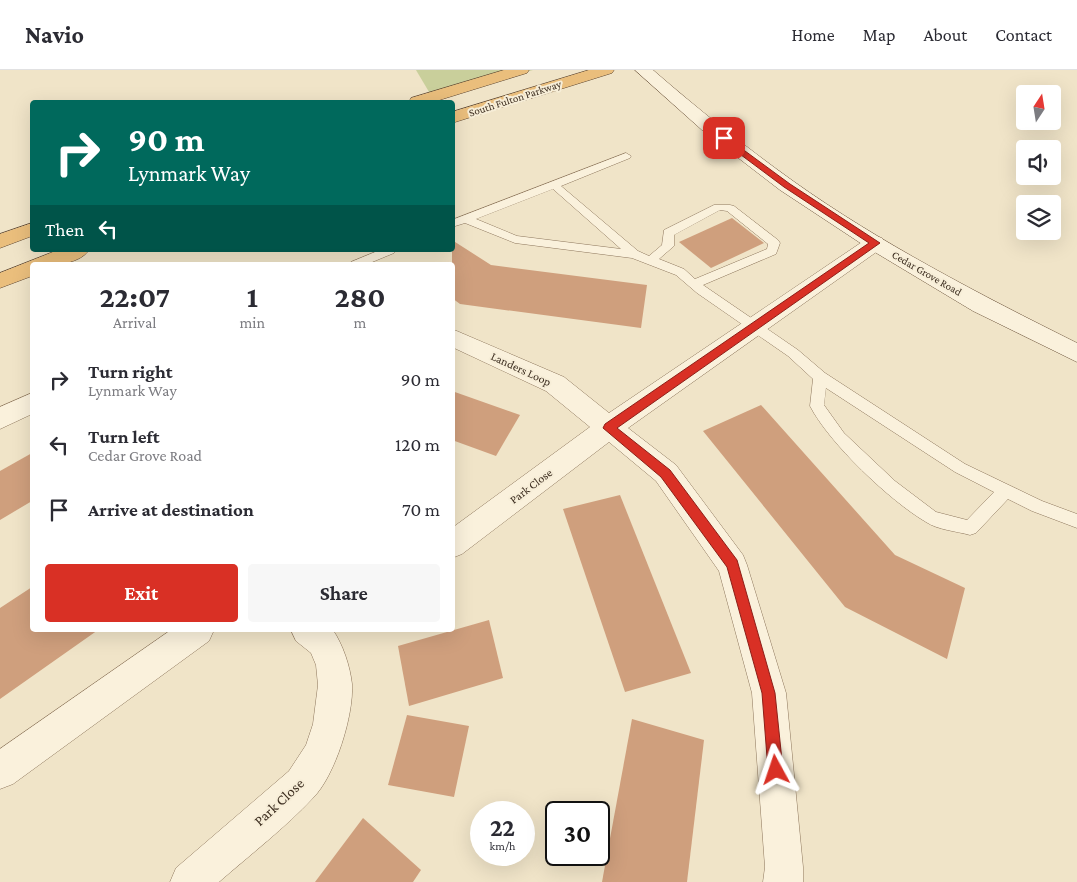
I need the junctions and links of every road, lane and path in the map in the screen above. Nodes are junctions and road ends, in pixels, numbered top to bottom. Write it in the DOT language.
graph roads {
  1 [pos="521,70"];
  2 [pos="606,70"];
  3 [pos="644,70"];
  4 [pos="424,100"];
  5 [pos="455,117"];
  6 [pos="626,156"];
  7 [pos="554,185"];
  8 [pos="466,219"];
  9 [pos="455,223"];
  10 [pos="30,230"];
  11 [pos="0,241"];
  12 [pos="875,243"];
  13 [pos="73,252"];
  14 [pos="385,252"];
  15 [pos="634,254"];
  16 [pos="651,260"];
  17 [pos="48,262"];
  18 [pos="362,262"];
  19 [pos="30,269"];
  20 [pos="0,281"];
  21 [pos="694,284"];
  22 [pos="755,326"];
  23 [pos="455,338"];
  24 [pos="1077,353"];
  25 [pos="820,376"];
  26 [pos="30,404"];
  27 [pos="0,419"];
  28 [pos="609,428"];
  29 [pos="1006,491"];
  30 [pos="1077,521"];
  31 [pos="455,543"];
  32 [pos="195,632"];
  33 [pos="323,634"];
  34 [pos="0,771"];
  35 [pos="190,882"];
  36 [pos="783,882"];
  1 -- 4 [label="highway, South Fulton Parkway"];
  2 -- 5 [label="highway, South Fulton Parkway"];
  3 -- 12 [label="street, Cedar Grove Road"];
  6 -- 7 [label="lane"];
  7 -- 8 [label="lane"];
  7 -- 15 [label="lane"];
  8 -- 9 [label="lane"];
  8 -- 15 [label="lane"];
  10 -- 11 [label="highway"];
  12 -- 22 [label="street, Park Close"];
  12 -- 24 [label="street, Cedar Grove Road"];
  13 -- 17 [label="highway"];
  14 -- 18 [label="lane"];
  15 -- 16 [label="lane"];
  16 -- 21 [label="lane"];
  16 -- 21 [label="lane"];
  19 -- 20 [label="highway"];
  21 -- 22 [label="lane"];
  22 -- 25 [label="lane"];
  22 -- 28 [label="street, Park Close"];
  23 -- 28 [label="street, Landers Loop"];
  25 -- 29 [label="lane"];
  25 -- 29 [label="lane"];
  26 -- 27 [label="street"];
  28 -- 31 [label="street, Park Close"];
  28 -- 36 [label="street, Landers Loop"];
  29 -- 30 [label="lane"];
  32 -- 34 [label="street"];
  33 -- 35 [label="street, Park Close"];
}
